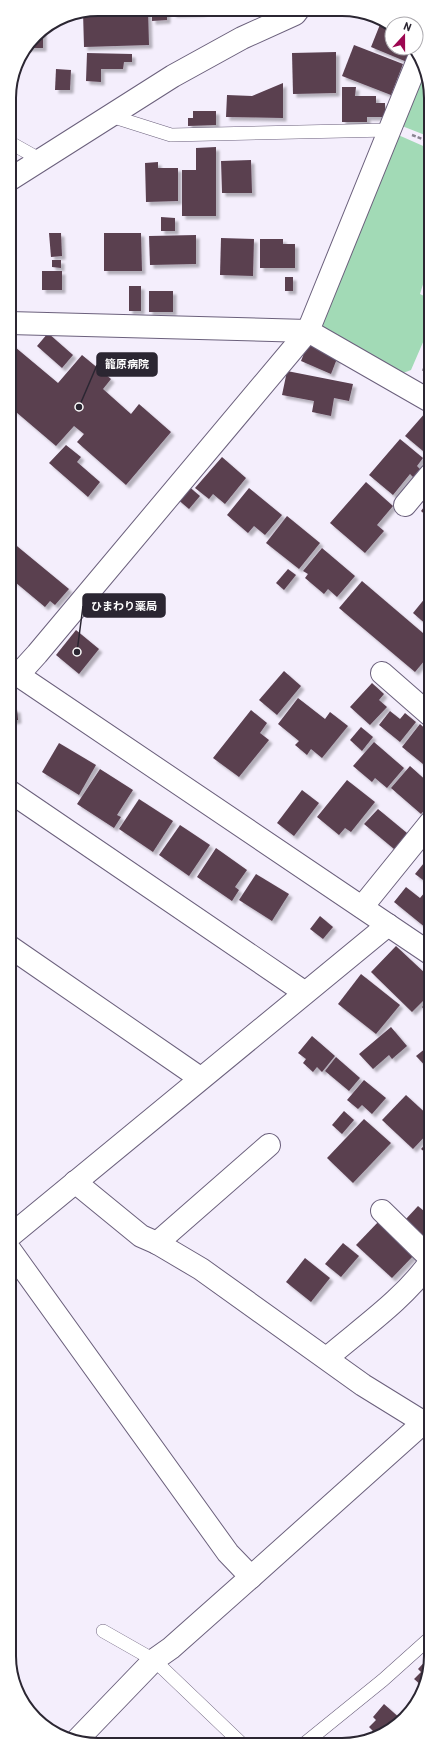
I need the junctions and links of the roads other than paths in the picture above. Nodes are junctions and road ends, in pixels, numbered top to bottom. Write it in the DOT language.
graph roads {
  1 [pos="291,16"];
  2 [pos="417,64"];
  3 [pos="111,116"];
  4 [pos="399,132"];
  5 [pos="16,146"];
  6 [pos="42,160"];
  7 [pos="16,176"];
  8 [pos="16,324"];
  9 [pos="308,331"];
  10 [pos="424,398"];
  11 [pos="424,482"];
  12 [pos="405,505"];
  13 [pos="16,669"];
  14 [pos="382,673"];
  15 [pos="16,677"];
  16 [pos="424,710"];
  17 [pos="16,795"];
  18 [pos="424,830"];
  19 [pos="362,907"];
  20 [pos="388,924"];
  21 [pos="424,950"];
  22 [pos="16,951"];
  23 [pos="304,992"];
  24 [pos="200,1078"];
  25 [pos="269,1145"];
  26 [pos="74,1182"];
  27 [pos="382,1211"];
  28 [pos="16,1231"];
  29 [pos="157,1243"];
  30 [pos="424,1253"];
  31 [pos="16,1258"];
  32 [pos="424,1270"];
  33 [pos="326,1358"];
  34 [pos="424,1423"];
  35 [pos="424,1428"];
  36 [pos="251,1577"];
  37 [pos="103,1631"];
  38 [pos="424,1642"];
  39 [pos="154,1660"];
  40 [pos="81,1736"];
  41 [pos="236,1738"];
  42 [pos="311,1738"];
  1 -- 3 [label="street"];
  2 -- 4 [label="street"];
  3 -- 4 [label="lane"];
  3 -- 6 [label="street"];
  4 -- 9 [label="street"];
  5 -- 6 [label="lane"];
  6 -- 7 [label="street"];
  8 -- 9 [label="street"];
  9 -- 10 [label="street"];
  9 -- 13 [label="street"];
  11 -- 12 [label="street"];
  14 -- 16 [label="street"];
  15 -- 19 [label="street"];
  17 -- 23 [label="street"];
  18 -- 19 [label="street"];
  19 -- 20 [label="street"];
  20 -- 21 [label="street"];
  20 -- 23 [label="street"];
  22 -- 24 [label="street"];
  23 -- 24 [label="street"];
  24 -- 26 [label="street"];
  25 -- 29 [label="street"];
  26 -- 28 [label="street"];
  26 -- 29 [label="street"];
  27 -- 30 [label="street"];
  29 -- 33 [label="street"];
  31 -- 36 [label="street"];
  32 -- 33 [label="street"];
  33 -- 34 [label="street"];
  35 -- 36 [label="street"];
  36 -- 39 [label="street"];
  37 -- 39 [label="lane"];
  38 -- 42 [label="lane"];
  39 -- 40 [label="street"];
  39 -- 41 [label="lane"];
}
